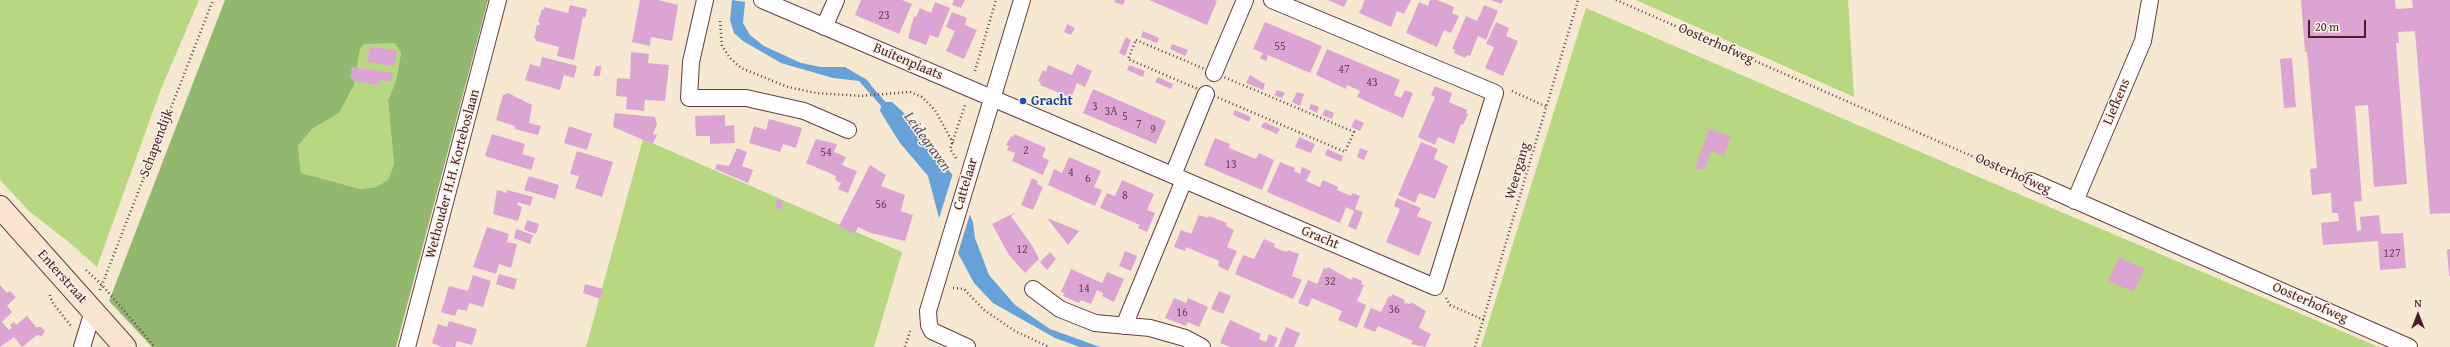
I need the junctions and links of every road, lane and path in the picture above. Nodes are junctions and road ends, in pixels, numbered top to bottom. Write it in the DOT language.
graph roads {
  1 [pos="212,0"];
  2 [pos="498,0"];
  3 [pos="705,0"];
  4 [pos="762,0"];
  5 [pos="836,0"];
  6 [pos="1022,0"];
  7 [pos="1245,0"];
  8 [pos="1272,0"];
  9 [pos="1578,0"];
  10 [pos="1616,0"];
  11 [pos="2150,0"];
  12 [pos="720,13"];
  13 [pos="824,27"];
  14 [pos="1214,73"];
  15 [pos="1495,93"];
  16 [pos="1206,94"];
  17 [pos="992,98"];
  18 [pos="1547,107"];
  19 [pos="848,130"];
  20 [pos="1354,132"];
  21 [pos="954,143"];
  22 [pos="1178,177"];
  23 [pos="2031,181"];
  24 [pos="2075,201"];
  25 [pos="0,207"];
  26 [pos="102,285"];
  27 [pos="1435,287"];
  28 [pos="1033,289"];
  29 [pos="933,295"];
  30 [pos="93,312"];
  31 [pos="1484,320"];
  32 [pos="1124,326"];
  33 [pos="82,347"];
  34 [pos="125,347"];
  35 [pos="155,347"];
  36 [pos="407,347"];
  37 [pos="967,347"];
  38 [pos="1049,347"];
  39 [pos="1202,347"];
  40 [pos="1475,347"];
  41 [pos="2409,347"];
  1 -- 26 [label="path, Schapendijk"];
  2 -- 36 [label="street, Wethouder H.H. Korteboslaan"];
  3 -- 19 [label="street"];
  4 -- 13 [label="street, Buitenplaats"];
  5 -- 13 [label="street"];
  6 -- 17 [label="street, Cattelaar"];
  7 -- 14 [label="street"];
  8 -- 15 [label="street"];
  9 -- 18 [label="path, Weergang"];
  10 -- 23 [label="path, Oosterhofweg"];
  11 -- 24 [label="street, Liefkens"];
  12 -- 21 [label="path"];
  13 -- 17 [label="street, Buitenplaats"];
  15 -- 18 [label="path"];
  15 -- 27 [label="street"];
  16 -- 20 [label="path"];
  16 -- 22 [label="street"];
  17 -- 22 [label="street, Gracht"];
  17 -- 29 [label="street, Cattelaar"];
  18 -- 31 [label="path, Weergang"];
  22 -- 27 [label="street, Gracht"];
  22 -- 32 [label="street"];
  23 -- 24 [label="street, Oosterhofweg"];
  24 -- 41 [label="street, Oosterhofweg"];
  25 -- 30 [label="main road, Enterstraat"];
  26 -- 35 [label="path, Enterstraat"];
  27 -- 31 [label="path"];
  28 -- 32 [label="street"];
  29 -- 37 [label="street, Cattelaar"];
  29 -- 38 [label="path"];
  30 -- 33 [label="street"];
  30 -- 34 [label="main road, Enterstraat"];
  31 -- 40 [label="path, Weergang"];
  32 -- 39 [label="street"];
}
